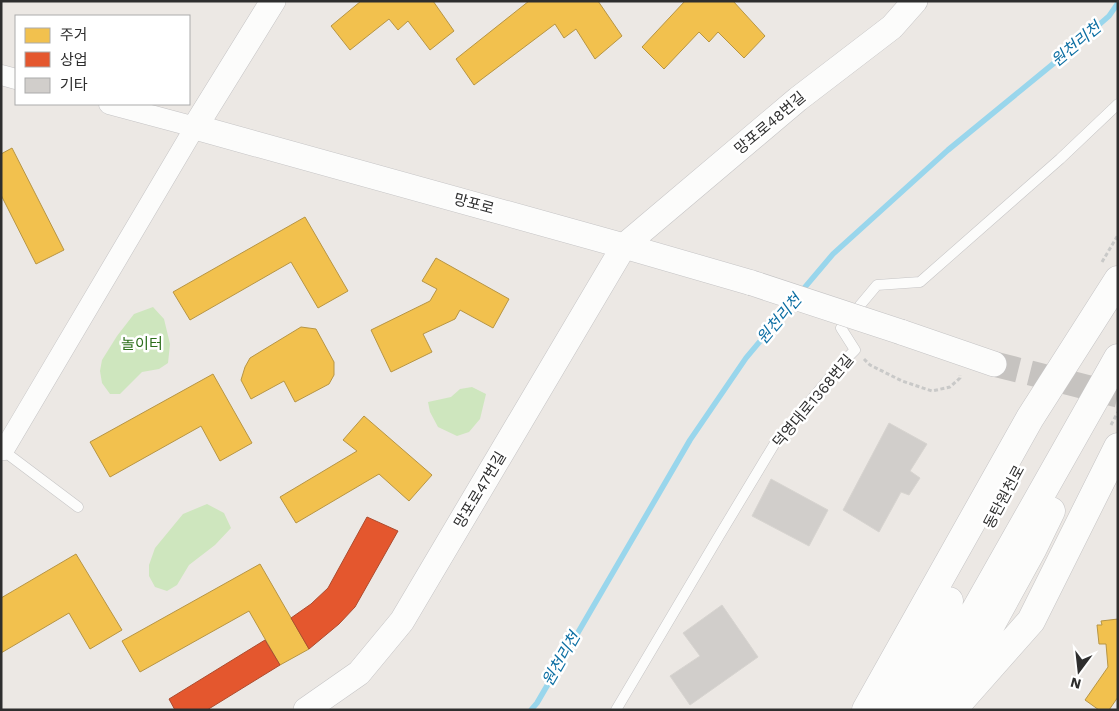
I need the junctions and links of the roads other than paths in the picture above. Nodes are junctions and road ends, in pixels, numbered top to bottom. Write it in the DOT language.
graph roads {
  1 [pos="273,1"];
  2 [pos="915,1"];
  3 [pos="1,75"];
  4 [pos="15,79"];
  5 [pos="1118,104"];
  6 [pos="112,105"];
  7 [pos="195,127"];
  8 [pos="624,246"];
  9 [pos="1118,280"];
  10 [pos="1118,284"];
  11 [pos="1118,358"];
  12 [pos="994,364"];
  13 [pos="1118,372"];
  14 [pos="1118,447"];
  15 [pos="3,450"];
  16 [pos="78,508"];
  17 [pos="306,710"];
  18 [pos="616,710"];
  19 [pos="866,710"];
  20 [pos="889,710"];
  21 [pos="919,710"];
  22 [pos="944,710"];
  23 [pos="952,710"];
  1 -- 7 [label="street"];
  2 -- 8 [label="street, 망포로48번길"];
  3 -- 4 [label="street"];
  5 -- 18 [label="lane, 덕영대로1368번길"];
  6 -- 7 [label="street"];
  7 -- 8 [label="street, 망포로"];
  7 -- 15 [label="street"];
  8 -- 12 [label="street, 망포로, bridge"];
  8 -- 17 [label="street, 망포로47번길"];
  9 -- 19 [label="main road"];
  10 -- 20 [label="main road, 동탄원천로"];
  11 -- 21 [label="main road, 동탄원천로"];
  13 -- 22 [label="main road"];
  14 -- 23 [label="main road"];
  15 -- 16 [label="lane"];
}
